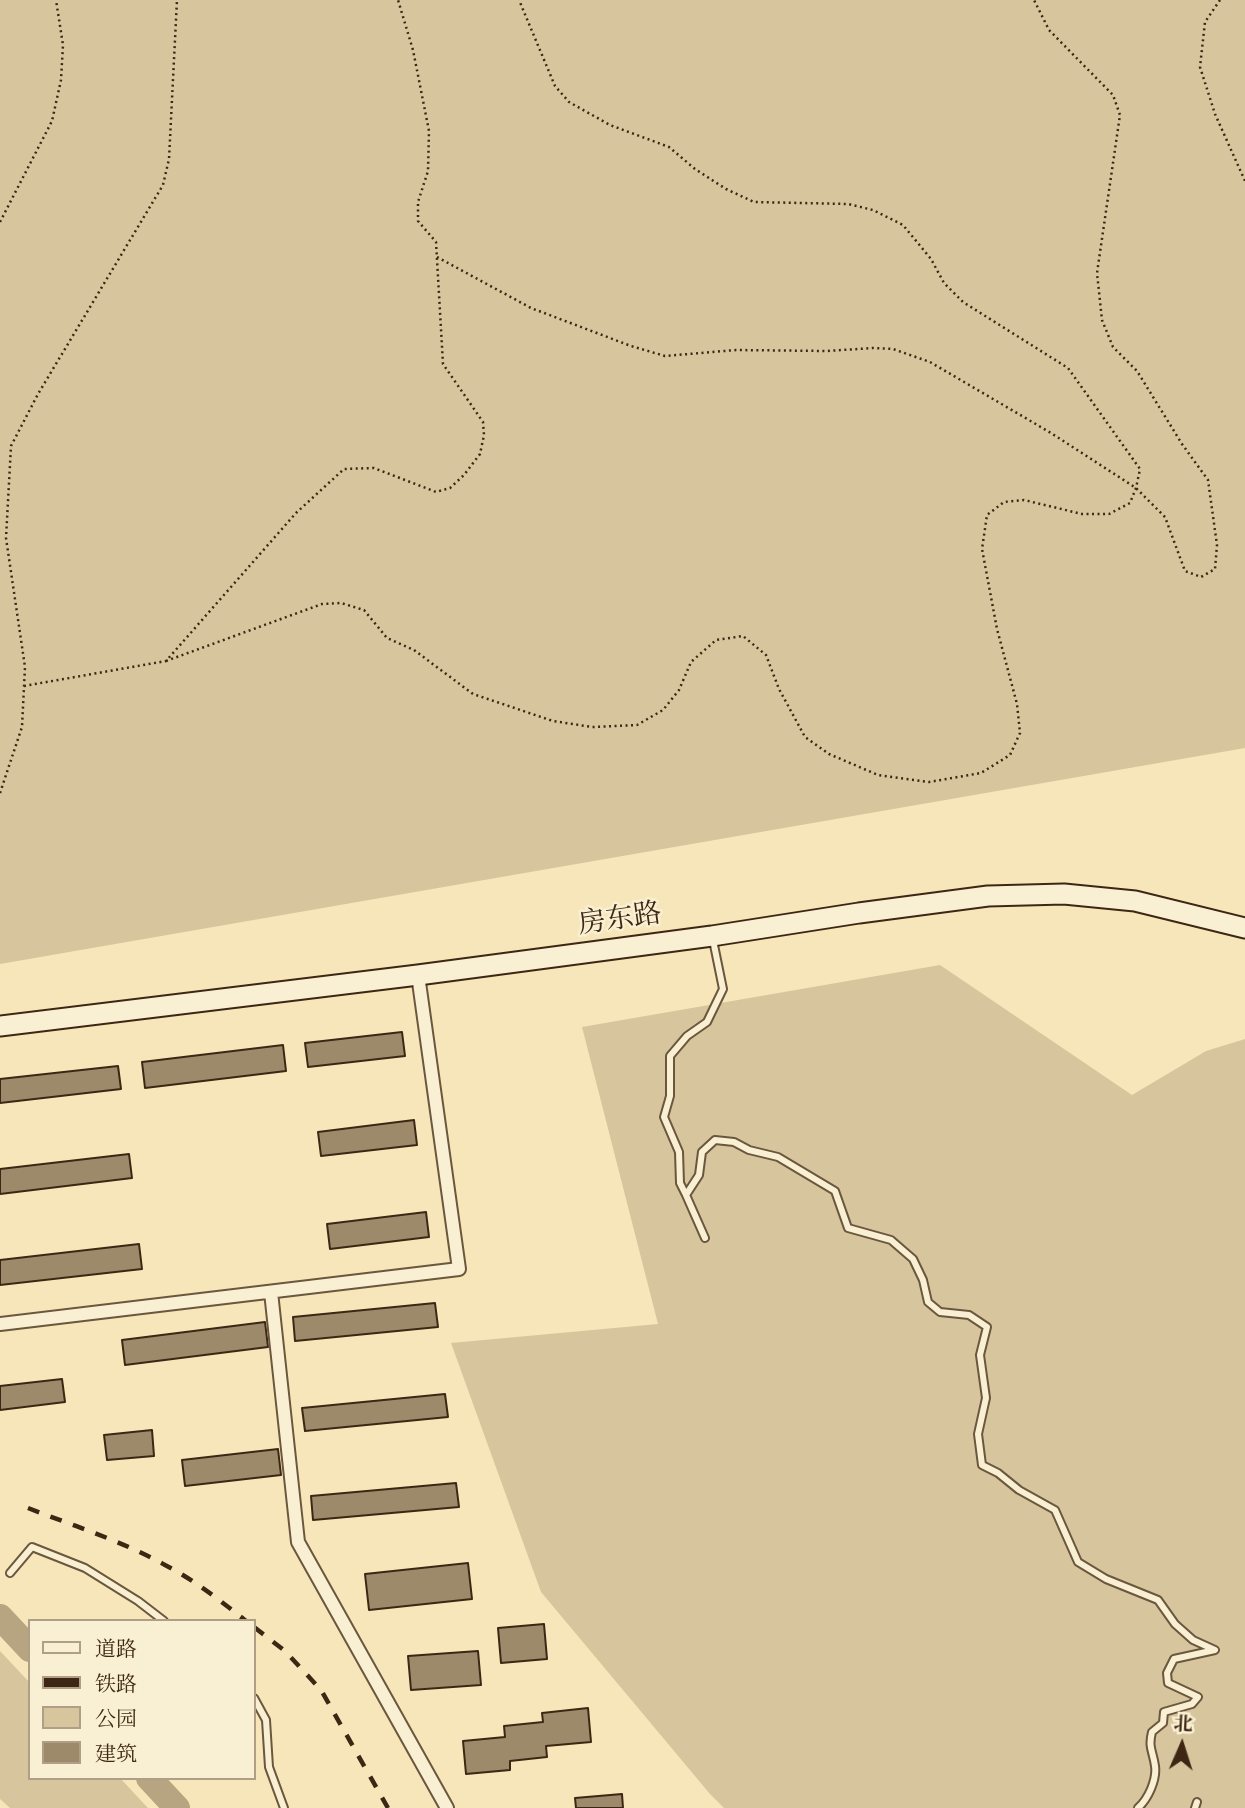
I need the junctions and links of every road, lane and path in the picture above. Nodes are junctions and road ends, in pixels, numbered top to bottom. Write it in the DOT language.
graph roads {
  1 [pos="56,0"];
  2 [pos="177,0"];
  3 [pos="398,0"];
  4 [pos="519,0"];
  5 [pos="1034,0"];
  6 [pos="1220,0"];
  7 [pos="1245,181"];
  8 [pos="0,222"];
  9 [pos="437,257"];
  10 [pos="1136,488"];
  11 [pos="166,661"];
  12 [pos="24,686"];
  13 [pos="0,793"];
  14 [pos="1245,928"];
  15 [pos="712,936"];
  16 [pos="418,975"];
  17 [pos="0,1026"];
  18 [pos="686,1195"];
  19 [pos="705,1238"];
  20 [pos="271,1292"];
  21 [pos="0,1324"];
  22 [pos="9,1573"];
  23 [pos="161,1619"];
  24 [pos="256,1702"];
  25 [pos="284,1808"];
  26 [pos="446,1808"];
  27 [pos="1138,1808"];
  1 -- 8 [label="path"];
  2 -- 12 [label="path"];
  3 -- 9 [label="path"];
  4 -- 10 [label="path"];
  5 -- 10 [label="path"];
  6 -- 7 [label="path"];
  9 -- 10 [label="path"];
  9 -- 11 [label="path"];
  10 -- 11 [label="path"];
  11 -- 12 [label="path"];
  12 -- 13 [label="path"];
  14 -- 15 [label="main road, 房东路"];
  15 -- 16 [label="main road, 房东路"];
  15 -- 18 [label="lane"];
  16 -- 17 [label="main road, 房东路"];
  16 -- 20 [label="street"];
  18 -- 19 [label="lane"];
  18 -- 27 [label="lane"];
  20 -- 21 [label="street"];
  20 -- 26 [label="street"];
  22 -- 23 [label="lane"];
  24 -- 25 [label="lane"];
}
